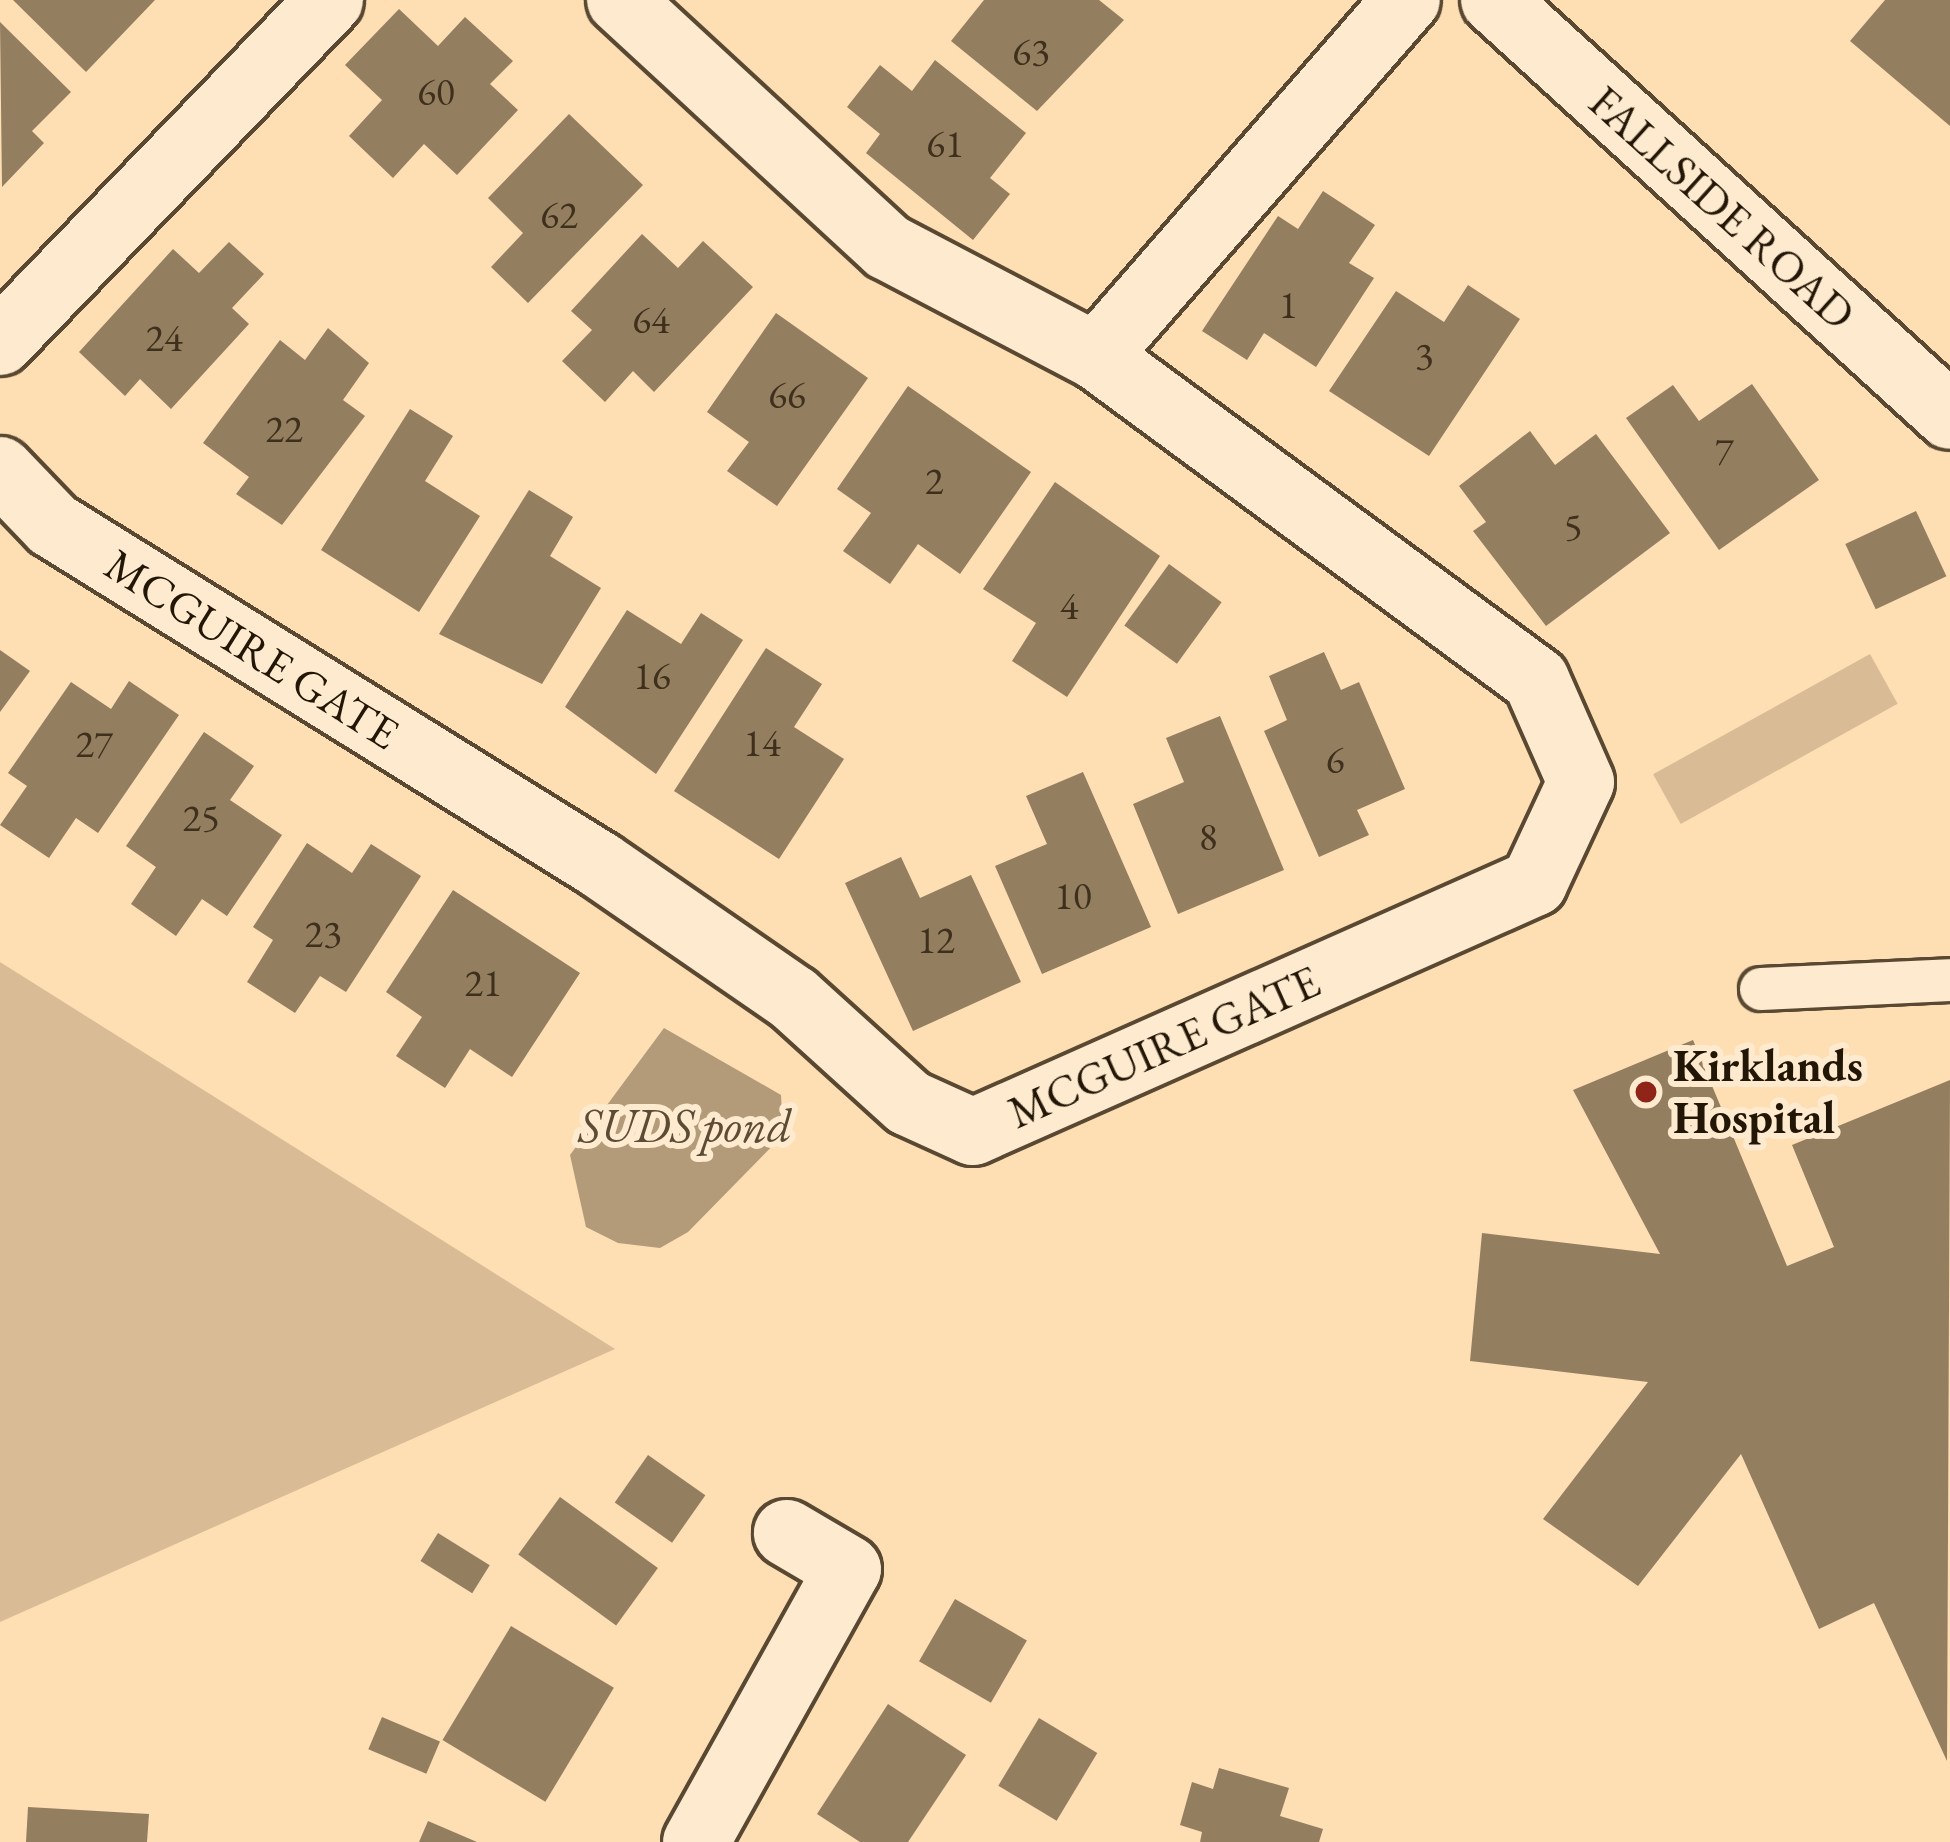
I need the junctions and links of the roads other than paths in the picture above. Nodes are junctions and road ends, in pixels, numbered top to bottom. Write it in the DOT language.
graph roads {
  1 [pos="330,0"];
  2 [pos="620,0"];
  3 [pos="1407,0"];
  4 [pos="1493,0"];
  5 [pos="0,343"];
  6 [pos="1096,356"];
  7 [pos="1950,416"];
  8 [pos="0,470"];
  9 [pos="1950,980"];
  10 [pos="1761,989"];
  11 [pos="787,1533"];
  12 [pos="696,1842"];
  1 -- 5 [label="street"];
  2 -- 6 [label="street, MCGUIRE GATE"];
  3 -- 6 [label="street"];
  4 -- 7 [label="street, FALLSIDE ROAD"];
  6 -- 8 [label="street, MCGUIRE GATE"];
  9 -- 10 [label="lane"];
  11 -- 12 [label="street"];
}
